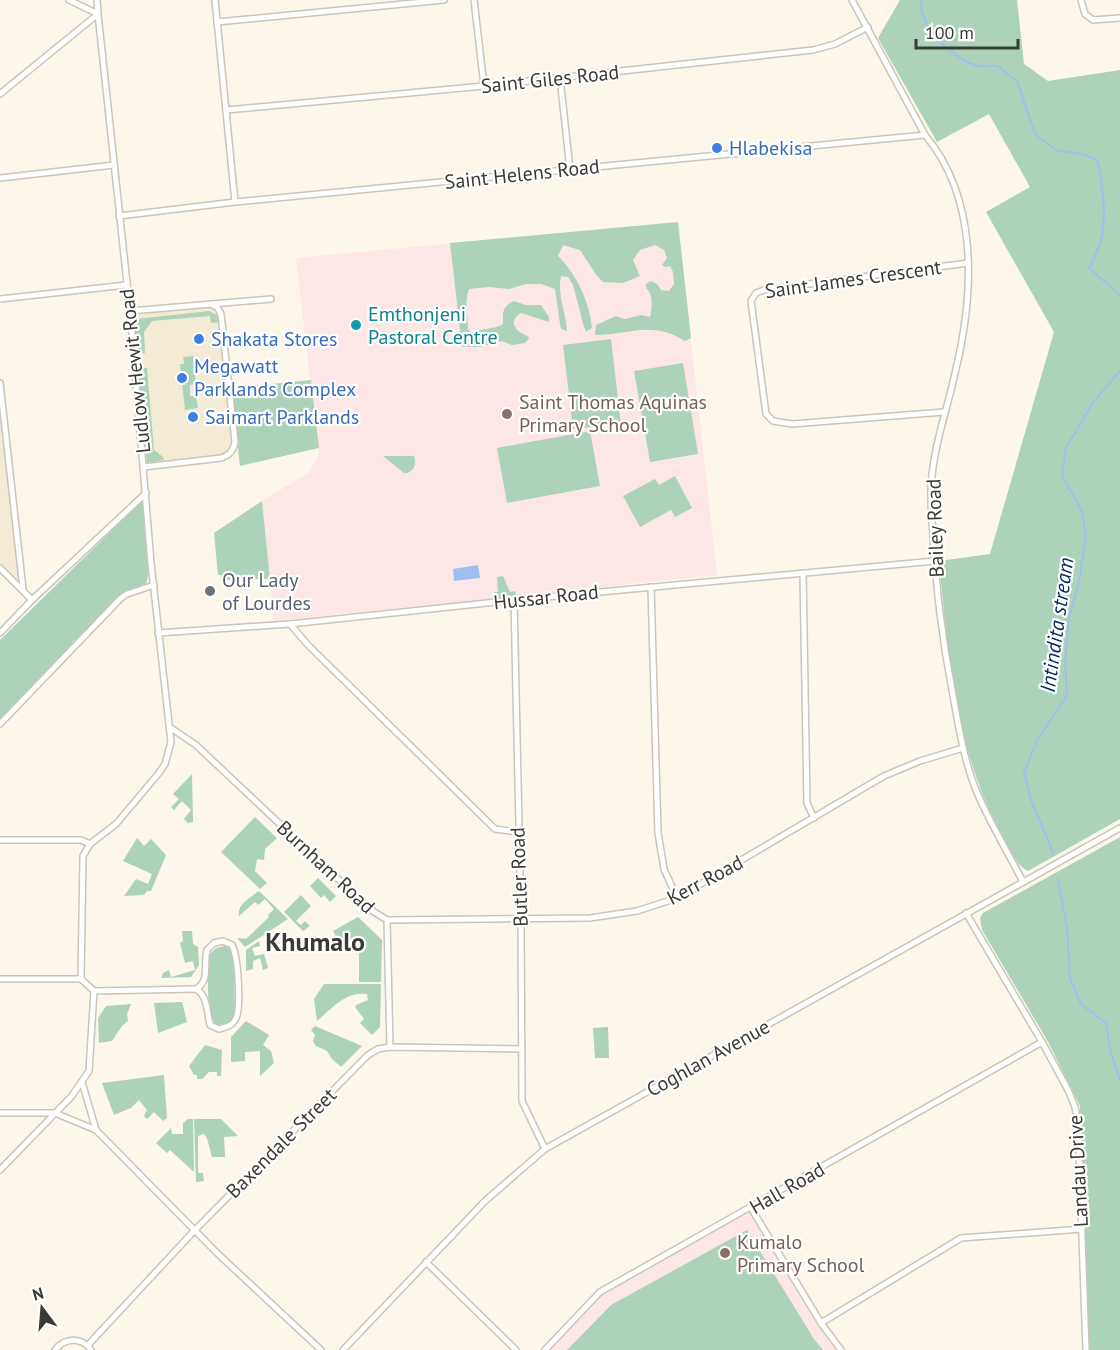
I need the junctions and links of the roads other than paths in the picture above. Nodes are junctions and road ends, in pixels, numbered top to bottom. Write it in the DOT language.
graph roads {
  1 [pos="69,0"];
  2 [pos="97,0"];
  3 [pos="215,0"];
  4 [pos="444,0"];
  5 [pos="474,0"];
  6 [pos="852,0"];
  7 [pos="1081,0"];
  8 [pos="98,14"];
  9 [pos="1120,18"];
  10 [pos="217,22"];
  11 [pos="868,27"];
  12 [pos="560,78"];
  13 [pos="484,86"];
  14 [pos="0,94"];
  15 [pos="226,110"];
  16 [pos="926,135"];
  17 [pos="114,165"];
  18 [pos="570,169"];
  19 [pos="0,178"];
  20 [pos="235,202"];
  21 [pos="119,216"];
  22 [pos="968,263"];
  23 [pos="126,285"];
  24 [pos="0,299"];
  25 [pos="271,299"];
  26 [pos="210,304"];
  27 [pos="130,310"];
  28 [pos="0,383"];
  29 [pos="944,412"];
  30 [pos="144,467"];
  31 [pos="146,494"];
  32 [pos="934,561"];
  33 [pos="0,568"];
  34 [pos="803,573"];
  35 [pos="154,585"];
  36 [pos="651,586"];
  37 [pos="23,589"];
  38 [pos="32,600"];
  39 [pos="514,600"];
  40 [pos="291,624"];
  41 [pos="0,633"];
  42 [pos="158,633"];
  43 [pos="0,724"];
  44 [pos="171,728"];
  45 [pos="963,748"];
  46 [pos="814,818"];
  47 [pos="1120,828"];
  48 [pos="518,832"];
  49 [pos="0,840"];
  50 [pos="90,844"];
  51 [pos="1023,882"];
  52 [pos="677,898"];
  53 [pos="966,913"];
  54 [pos="521,918"];
  55 [pos="387,920"];
  56 [pos="0,979"];
  57 [pos="81,979"];
  58 [pos="196,989"];
  59 [pos="94,992"];
  60 [pos="1042,1042"];
  61 [pos="390,1047"];
  62 [pos="522,1049"];
  63 [pos="84,1081"];
  64 [pos="0,1113"];
  65 [pos="55,1113"];
  66 [pos="96,1130"];
  67 [pos="545,1149"];
  68 [pos="0,1170"];
  69 [pos="751,1208"];
  70 [pos="1082,1229"];
  71 [pos="194,1231"];
  72 [pos="426,1262"];
  73 [pos="820,1323"];
  74 [pos="90,1348"];
  75 [pos="55,1350"];
  76 [pos="321,1350"];
  77 [pos="343,1350"];
  78 [pos="516,1350"];
  79 [pos="545,1350"];
  80 [pos="841,1350"];
  81 [pos="1086,1350"];
  1 -- 8 [label="street"];
  2 -- 8 [label="street, Ludlow Hewit Road"];
  3 -- 10 [label="street"];
  4 -- 10 [label="street"];
  5 -- 13 [label="street"];
  6 -- 11 [label="street, Bailey Road"];
  7 -- 9 [label="street"];
  8 -- 14 [label="street"];
  8 -- 17 [label="street, Ludlow Hewit Road"];
  10 -- 15 [label="street"];
  11 -- 12 [label="street, Saint Giles Road"];
  11 -- 16 [label="street, Bailey Road"];
  12 -- 13 [label="street, Saint Giles Road"];
  12 -- 18 [label="street"];
  13 -- 15 [label="street, Saint Giles Road"];
  15 -- 20 [label="street"];
  16 -- 18 [label="street, Saint Helens Road"];
  16 -- 22 [label="street, Bailey Road"];
  17 -- 19 [label="street"];
  17 -- 21 [label="street, Ludlow Hewit Road"];
  18 -- 20 [label="street, Saint Helens Road"];
  20 -- 21 [label="street, Saint Helens Road"];
  21 -- 23 [label="street, Ludlow Hewit Road"];
  22 -- 29 [label="street, Bailey Road"];
  22 -- 29 [label="street, Saint James Crescent"];
  23 -- 24 [label="street"];
  23 -- 27 [label="street, Ludlow Hewit Road"];
  25 -- 26 [label="street"];
  26 -- 27 [label="street"];
  26 -- 30 [label="street"];
  27 -- 30 [label="street, Ludlow Hewit Road"];
  28 -- 37 [label="street"];
  29 -- 32 [label="street, Bailey Road"];
  30 -- 31 [label="street, Ludlow Hewit Road"];
  31 -- 35 [label="street, Ludlow Hewit Road"];
  31 -- 38 [label="street"];
  32 -- 34 [label="street, Hussar Road"];
  32 -- 45 [label="street, Bailey Road"];
  33 -- 37 [label="street"];
  34 -- 36 [label="street, Hussar Road"];
  34 -- 46 [label="street"];
  35 -- 42 [label="street, Ludlow Hewit Road"];
  35 -- 43 [label="street"];
  36 -- 39 [label="street, Hussar Road"];
  36 -- 52 [label="street"];
  37 -- 38 [label="street"];
  38 -- 41 [label="street"];
  39 -- 40 [label="street, Hussar Road"];
  39 -- 48 [label="street, Butler Road"];
  40 -- 42 [label="street, Hussar Road"];
  40 -- 48 [label="street"];
  42 -- 44 [label="street, Ludlow Hewit Road"];
  44 -- 50 [label="street, Ludlow Hewit Road"];
  44 -- 55 [label="street, Burnham Road"];
  45 -- 46 [label="street, Kerr Road"];
  45 -- 51 [label="street, Bailey Road"];
  46 -- 52 [label="street, Kerr Road"];
  47 -- 51 [label="street, Coghlan Avenue"];
  48 -- 54 [label="street, Butler Road"];
  49 -- 50 [label="street"];
  50 -- 57 [label="street"];
  51 -- 53 [label="street, Coghlan Avenue"];
  52 -- 54 [label="street, Kerr Road"];
  53 -- 60 [label="street, Landau Drive"];
  53 -- 67 [label="street, Coghlan Avenue"];
  54 -- 55 [label="street, Kerr Road"];
  54 -- 62 [label="street, Butler Road"];
  55 -- 61 [label="street, Burnham Road"];
  56 -- 57 [label="street"];
  57 -- 59 [label="street"];
  58 -- 58 [label="street"];
  58 -- 59 [label="street"];
  59 -- 63 [label="street"];
  60 -- 69 [label="street, Hall Road"];
  60 -- 70 [label="street, Landau Drive"];
  61 -- 62 [label="street, Baxendale Street"];
  61 -- 71 [label="street, Baxendale Street"];
  62 -- 67 [label="street, Butler Road"];
  63 -- 65 [label="street"];
  63 -- 66 [label="street"];
  64 -- 65 [label="street"];
  65 -- 66 [label="street"];
  65 -- 68 [label="street"];
  66 -- 71 [label="street"];
  67 -- 72 [label="street, Coghlan Avenue"];
  69 -- 73 [label="street"];
  69 -- 79 [label="street, Hall Road"];
  70 -- 73 [label="street"];
  70 -- 81 [label="street, Landau Drive"];
  71 -- 74 [label="street, Baxendale Street"];
  71 -- 76 [label="street"];
  72 -- 77 [label="street, Coghlan Avenue"];
  72 -- 78 [label="street"];
  73 -- 80 [label="street"];
  74 -- 75 [label="street, Baxendale Street"];
}
